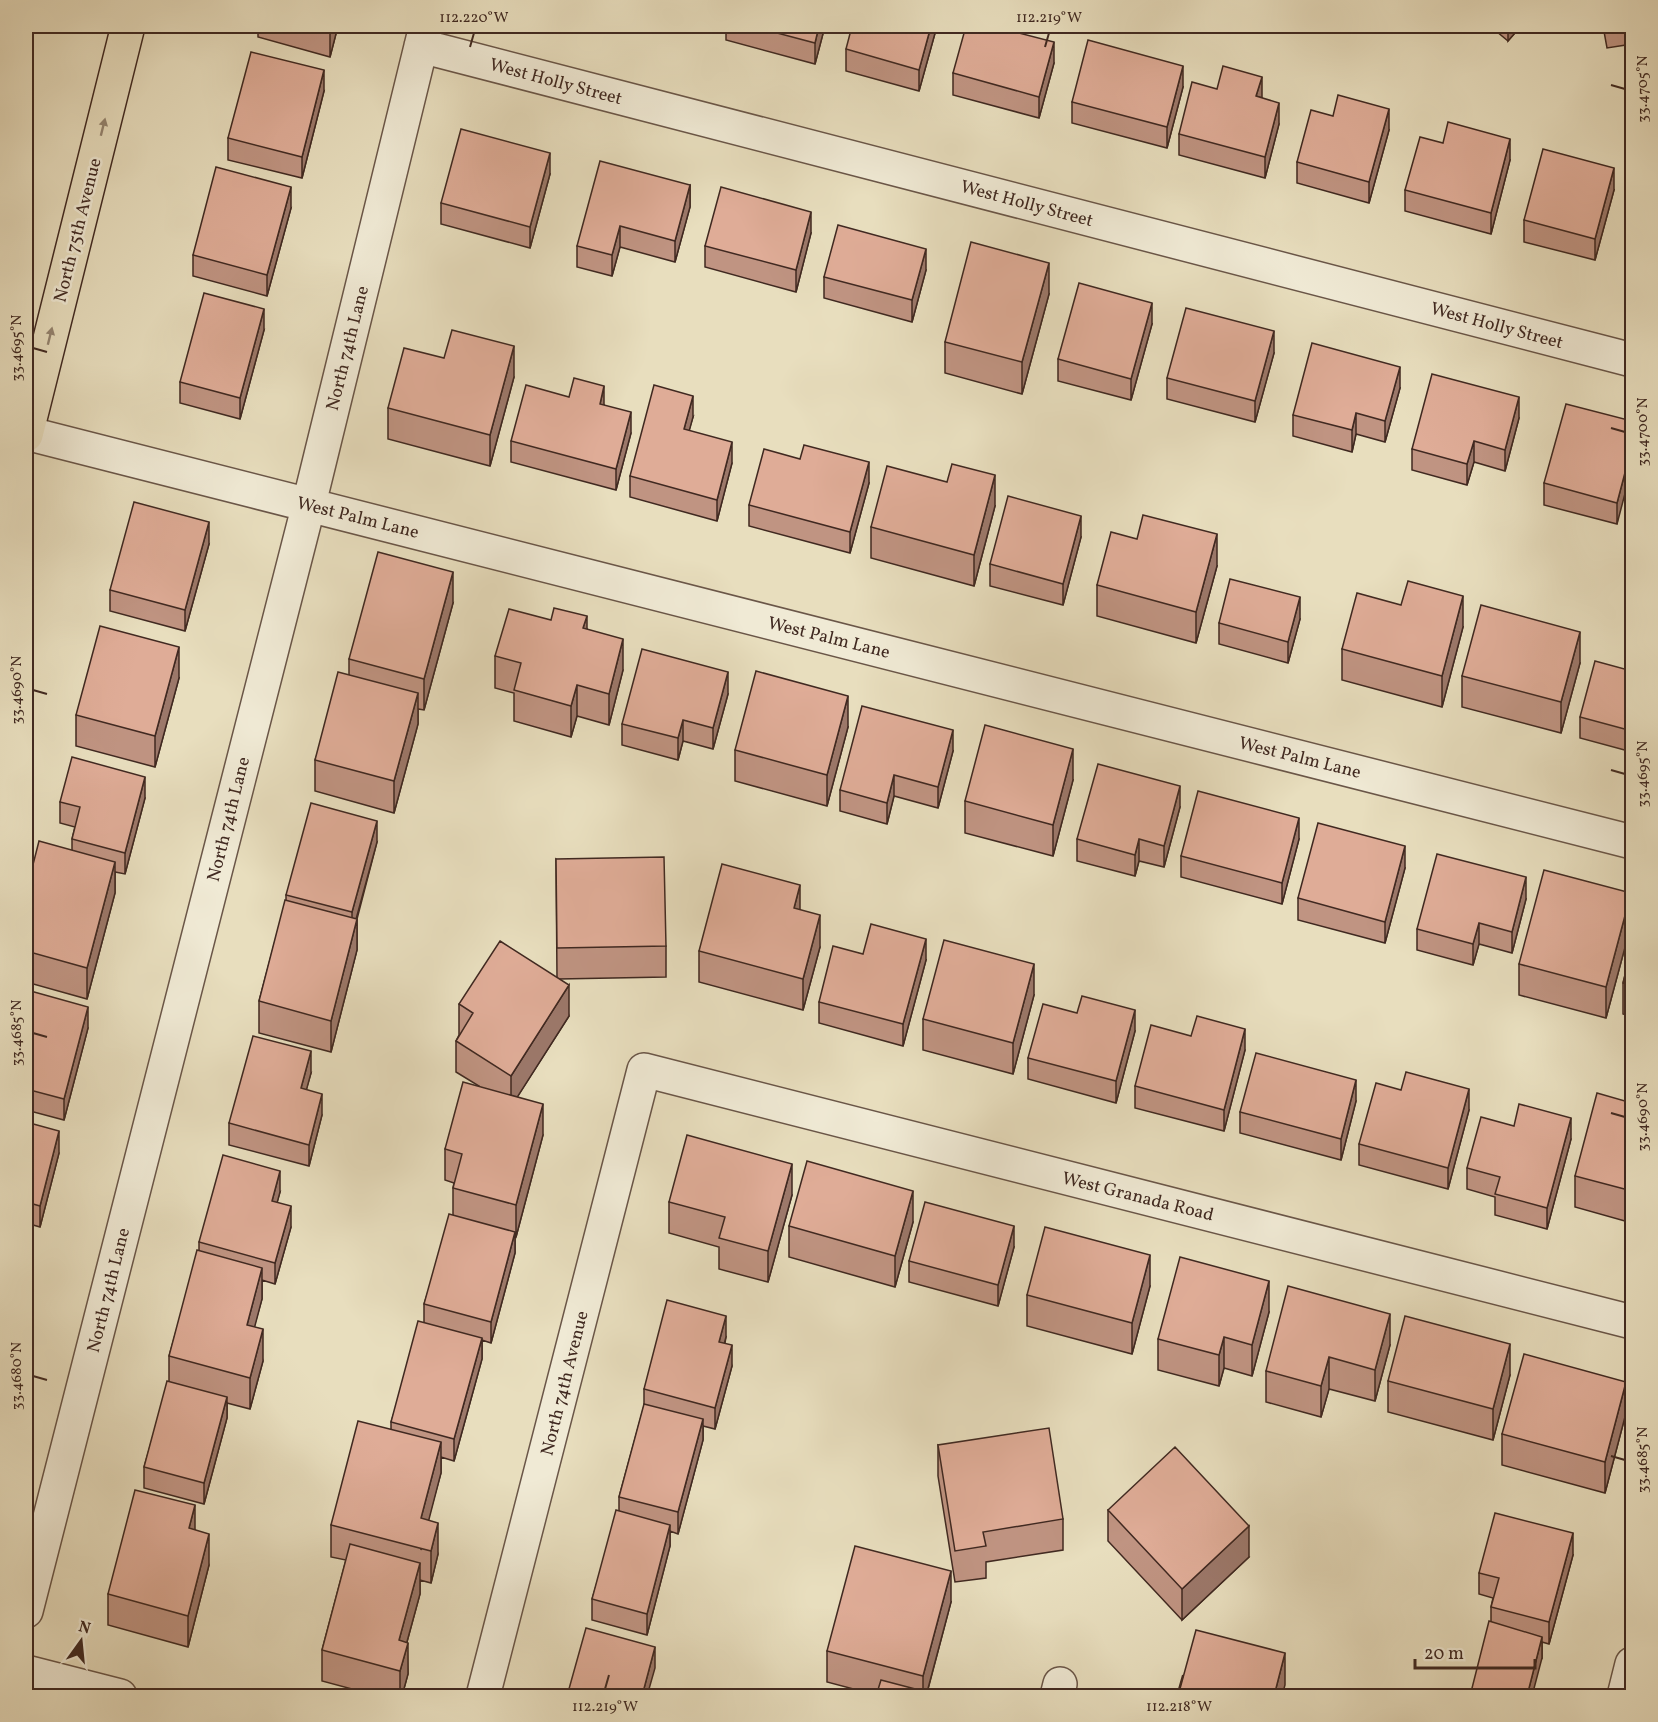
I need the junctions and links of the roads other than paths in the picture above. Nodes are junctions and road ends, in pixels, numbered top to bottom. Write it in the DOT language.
graph roads {
  1 [pos="128,26"];
  2 [pos="423,36"];
  3 [pos="1632,360"];
  4 [pos="26,434"];
  5 [pos="309,504"];
  6 [pos="1632,842"];
  7 [pos="644,1070"];
  8 [pos="1632,1322"];
  9 [pos="26,1611"];
  10 [pos="1632,1664"];
  11 [pos="26,1672"];
  12 [pos="120,1696"];
  13 [pos="483,1696"];
  14 [pos="1624,1696"];
  4 -- 1 [label="main road, North 75th Avenue, one-way"];
  2 -- 3 [label="street, West Holly Street"];
  2 -- 5 [label="street, North 74th Lane"];
  4 -- 5 [label="street, West Palm Lane"];
  5 -- 6 [label="street, West Palm Lane"];
  5 -- 9 [label="street, North 74th Lane"];
  7 -- 8 [label="street, West Granada Road"];
  7 -- 13 [label="street, North 74th Avenue"];
  10 -- 14 [label="street"];
  11 -- 12 [label="street"];
}
